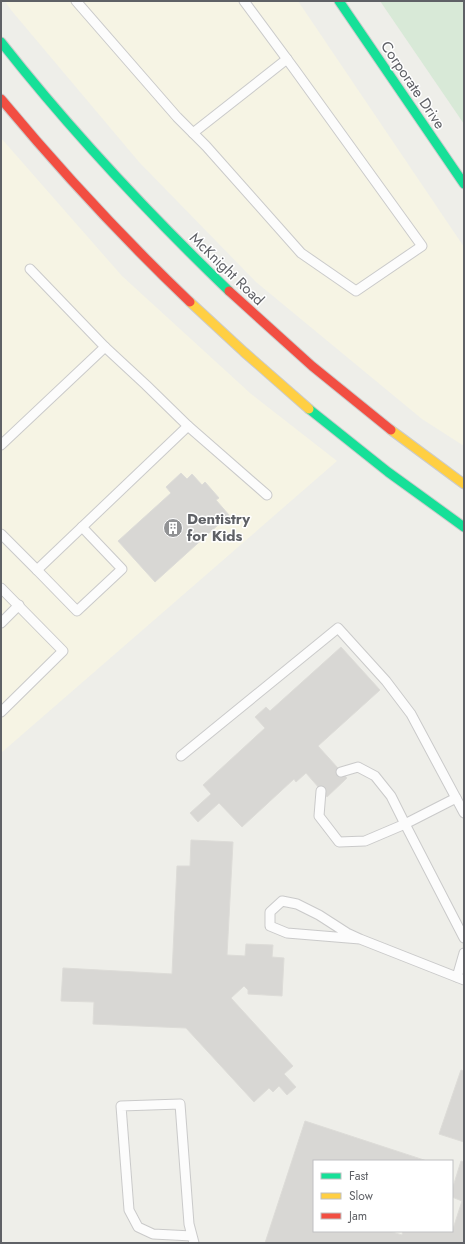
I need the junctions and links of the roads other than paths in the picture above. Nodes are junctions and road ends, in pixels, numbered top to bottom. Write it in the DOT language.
graph roads {
  1 [pos="76,1"];
  2 [pos="244,1"];
  3 [pos="339,1"];
  4 [pos="1,42"];
  5 [pos="287,60"];
  6 [pos="1,99"];
  7 [pos="193,133"];
  8 [pos="464,184"];
  9 [pos="30,269"];
  10 [pos="105,347"];
  11 [pos="188,426"];
  12 [pos="1,445"];
  13 [pos="464,484"];
  14 [pos="267,495"];
  15 [pos="82,527"];
  16 [pos="464,527"];
  17 [pos="1,534"];
  18 [pos="37,570"];
  19 [pos="1,588"];
  20 [pos="19,606"];
  21 [pos="1,623"];
  22 [pos="1,712"];
  23 [pos="181,756"];
  24 [pos="342,772"];
  25 [pos="321,791"];
  26 [pos="456,798"];
  27 [pos="464,812"];
  28 [pos="406,824"];
  29 [pos="464,938"];
  30 [pos="360,939"];
  31 [pos="464,953"];
  32 [pos="460,979"];
  33 [pos="193,1240"];
  1 -- 7 [label="lane"];
  2 -- 5 [label="lane"];
  3 -- 8 [label="main road, Corporate Drive"];
  4 -- 13 [label="main road, McKnight Road"];
  5 -- 7 [label="lane"];
  5 -- 7 [label="lane"];
  6 -- 16 [label="main road"];
  9 -- 10 [label="lane"];
  10 -- 11 [label="lane"];
  10 -- 12 [label="lane"];
  11 -- 14 [label="lane"];
  11 -- 15 [label="lane"];
  15 -- 18 [label="lane"];
  15 -- 18 [label="lane"];
  17 -- 18 [label="lane"];
  19 -- 20 [label="lane"];
  20 -- 21 [label="lane"];
  20 -- 22 [label="lane"];
  23 -- 26 [label="lane"];
  24 -- 28 [label="lane"];
  25 -- 28 [label="lane"];
  26 -- 27 [label="lane"];
  26 -- 28 [label="lane"];
  28 -- 29 [label="lane"];
  30 -- 30 [label="lane"];
  30 -- 32 [label="lane"];
  31 -- 32 [label="lane"];
  33 -- 33 [label="lane"];
}
